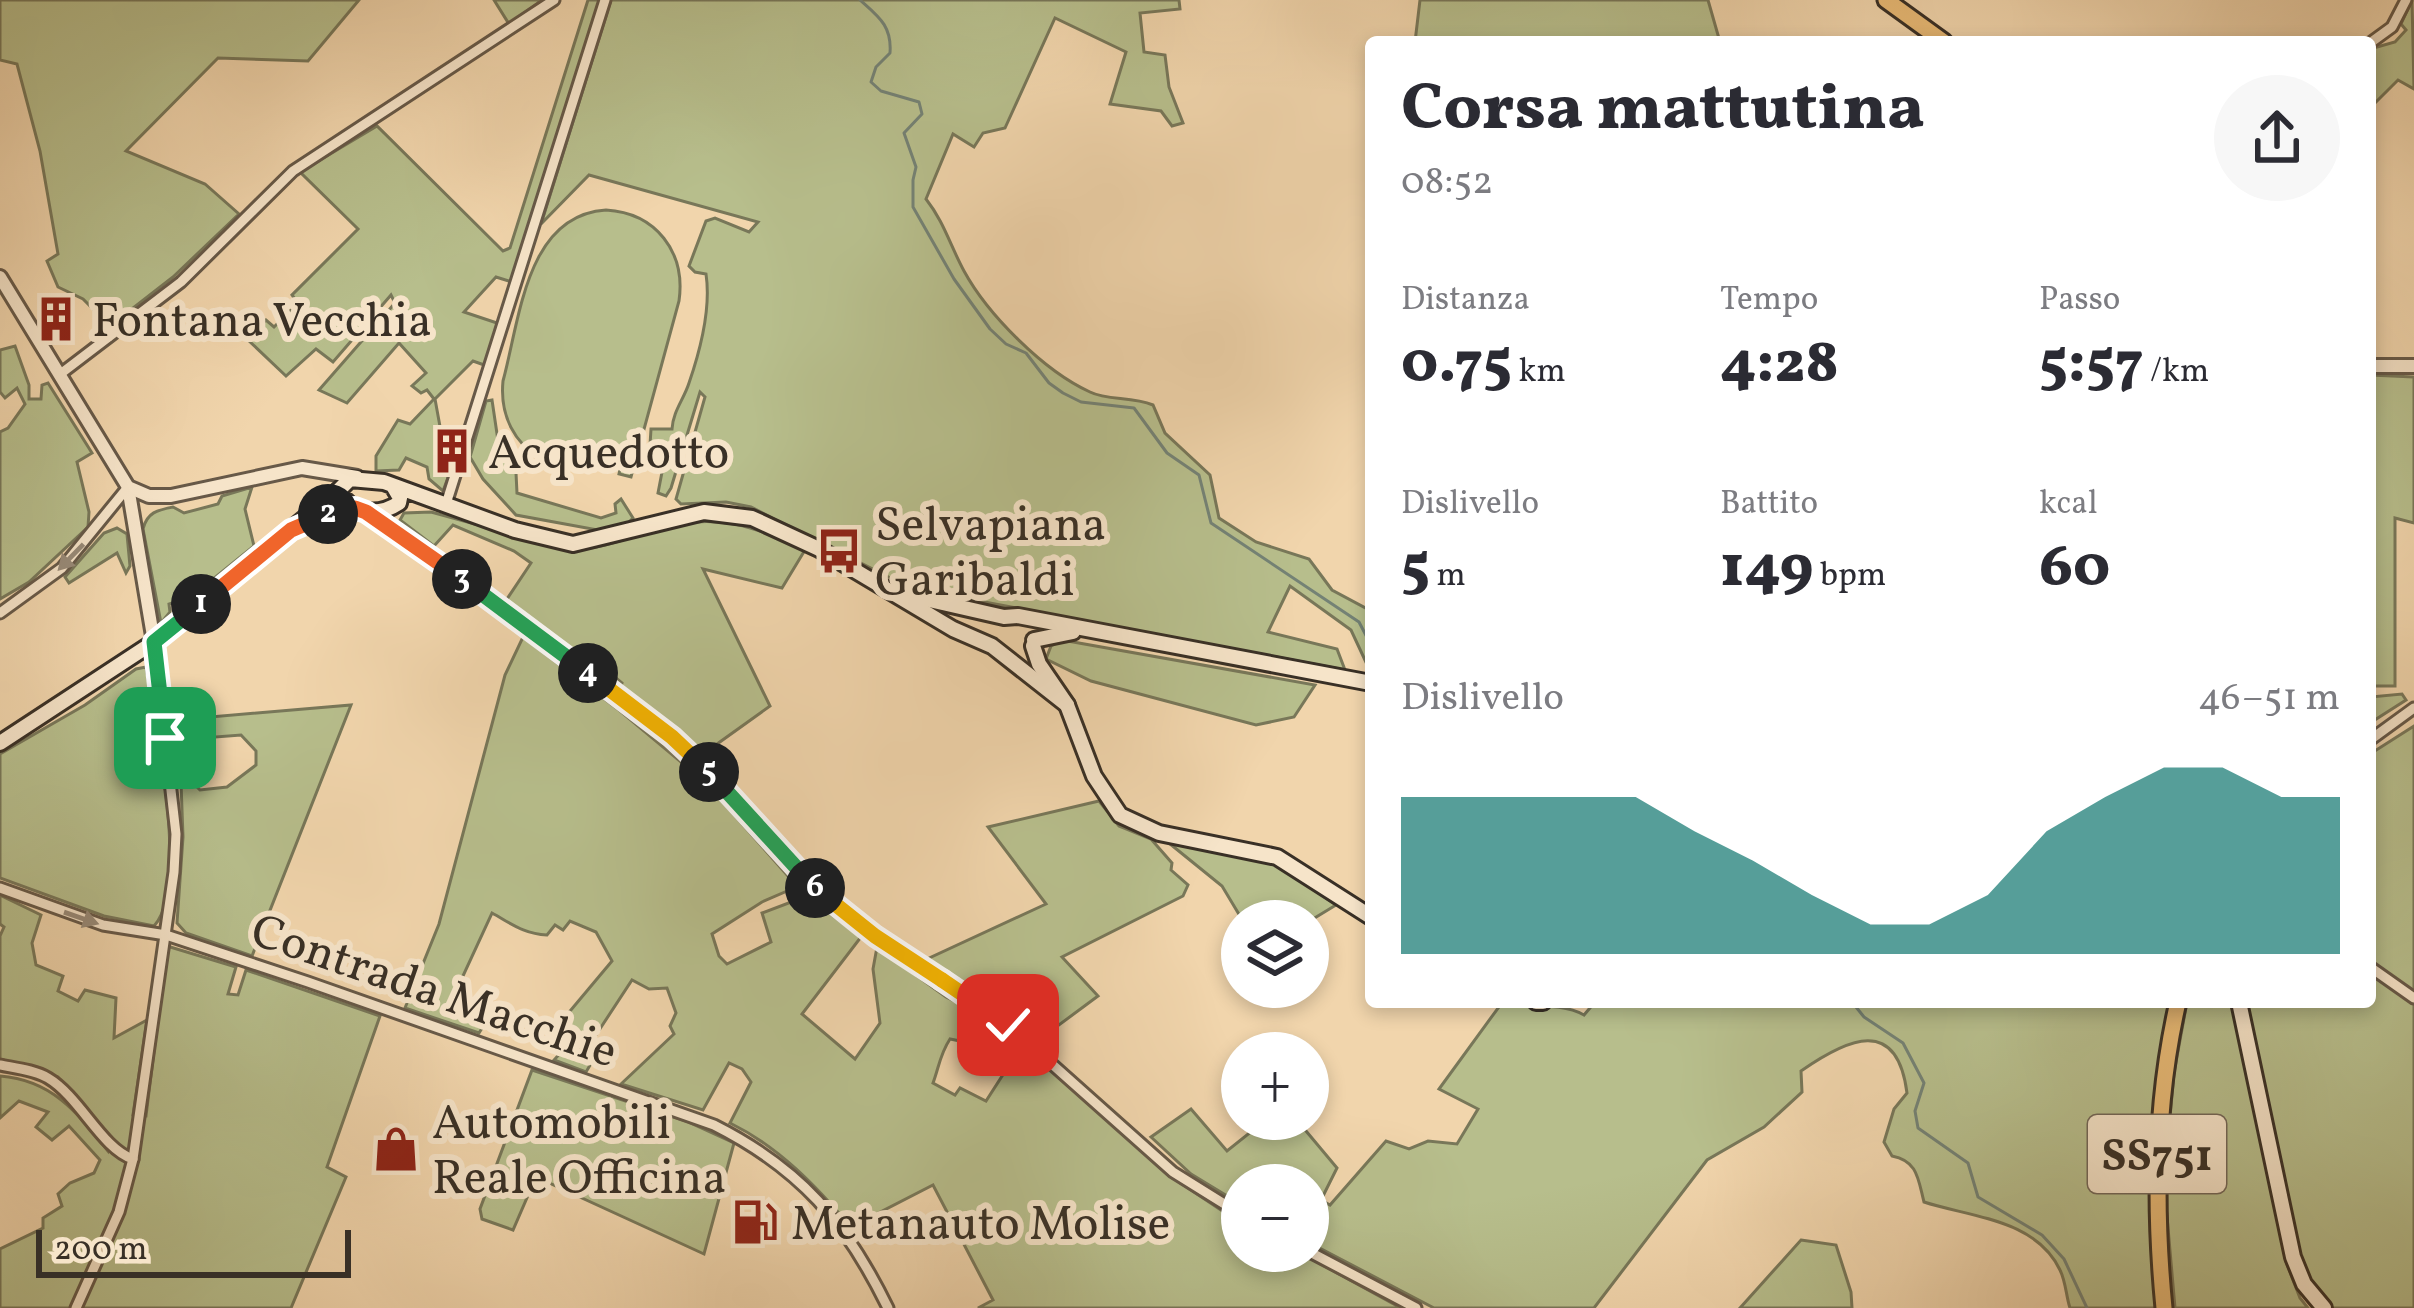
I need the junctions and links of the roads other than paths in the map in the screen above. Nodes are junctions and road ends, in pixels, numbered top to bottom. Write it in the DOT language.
graph roads {
  1 [pos="554,0"];
  2 [pos="605,0"];
  3 [pos="2406,0"];
  4 [pos="1893,5"];
  5 [pos="1923,36"];
  6 [pos="1936,36"];
  7 [pos="1949,36"];
  8 [pos="2376,39"];
  9 [pos="0,277"];
  10 [pos="2376,366"];
  11 [pos="2414,366"];
  12 [pos="58,375"];
  13 [pos="302,469"];
  14 [pos="358,477"];
  15 [pos="393,486"];
  16 [pos="128,487"];
  17 [pos="338,490"];
  18 [pos="397,505"];
  19 [pos="446,505"];
  20 [pos="360,510"];
  21 [pos="291,530"];
  22 [pos="404,537"];
  23 [pos="887,590"];
  24 [pos="0,614"];
  25 [pos="1004,617"];
  26 [pos="1023,618"];
  27 [pos="1084,630"];
  28 [pos="154,642"];
  29 [pos="1033,643"];
  30 [pos="998,652"];
  31 [pos="1365,682"];
  32 [pos="1067,705"];
  33 [pos="2414,708"];
  34 [pos="2376,736"];
  35 [pos="0,742"];
  36 [pos="0,888"];
  37 [pos="1365,913"];
  38 [pos="166,935"];
  39 [pos="2376,971"];
  40 [pos="2414,998"];
  41 [pos="2177,1008"];
  42 [pos="2240,1008"];
  43 [pos="0,1064"];
  44 [pos="133,1160"];
  45 [pos="1221,1202"];
  46 [pos="1329,1262"];
  47 [pos="76,1308"];
  48 [pos="888,1308"];
  49 [pos="1416,1308"];
  50 [pos="2164,1308"];
  51 [pos="2324,1308"];
  1 -- 12 [label="street"];
  2 -- 19 [label="street"];
  3 -- 8 [label="street"];
  4 -- 5 [label="main road"];
  4 -- 6 [label="main road"];
  4 -- 7 [label="main road"];
  9 -- 12 [label="street"];
  10 -- 11 [label="street"];
  12 -- 16 [label="street"];
  13 -- 14 [label="street"];
  13 -- 16 [label="street"];
  13 -- 17 [label="street"];
  14 -- 15 [label="main road"];
  14 -- 17 [label="main road"];
  15 -- 18 [label="main road"];
  15 -- 19 [label="main road"];
  16 -- 24 [label="street, one-way"];
  16 -- 28 [label="street"];
  17 -- 20 [label="main road"];
  17 -- 21 [label="main road"];
  18 -- 19 [label="main road"];
  18 -- 20 [label="main road"];
  18 -- 22 [label="street"];
  19 -- 23 [label="main road"];
  20 -- 21 [label="main road"];
  20 -- 22 [label="street"];
  21 -- 28 [label="main road"];
  22 -- 45 [label="street"];
  23 -- 25 [label="main road"];
  23 -- 30 [label="main road"];
  25 -- 26 [label="main road"];
  25 -- 30 [label="main road"];
  26 -- 27 [label="main road"];
  26 -- 29 [label="main road"];
  27 -- 29 [label="main road"];
  27 -- 31 [label="main road"];
  28 -- 35 [label="main road"];
  28 -- 38 [label="street"];
  29 -- 30 [label="main road"];
  29 -- 32 [label="main road"];
  30 -- 32 [label="main road"];
  32 -- 37 [label="main road"];
  33 -- 34 [label="street"];
  36 -- 38 [label="street, Contrada Macchie, one-way"];
  38 -- 44 [label="street"];
  38 -- 48 [label="street, Contrada Macchie"];
  39 -- 40 [label="street"];
  41 -- 50 [label="main road, SS751"];
  42 -- 51 [label="main road"];
  43 -- 44 [label="street"];
  44 -- 47 [label="street"];
  46 -- 49 [label="street"];
}
